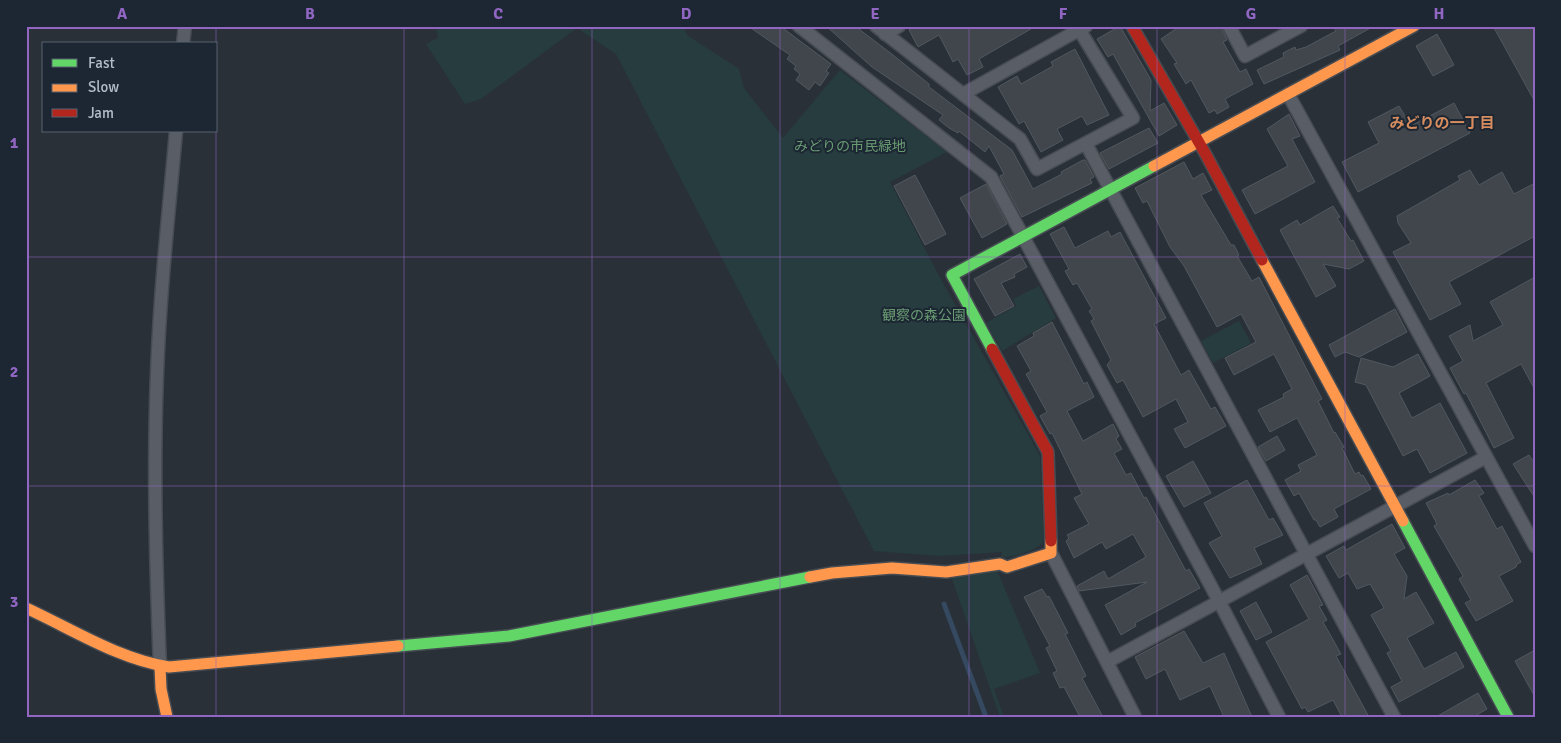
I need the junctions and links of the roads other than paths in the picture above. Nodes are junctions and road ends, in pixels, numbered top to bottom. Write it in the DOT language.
graph roads {
  1 [pos="185,26"];
  2 [pos="799,26"];
  3 [pos="899,26"];
  4 [pos="1132,26"];
  5 [pos="1229,26"];
  6 [pos="1301,26"];
  7 [pos="1414,26"];
  8 [pos="1081,27"];
  9 [pos="881,30"];
  10 [pos="183,42"];
  11 [pos="963,94"];
  12 [pos="1288,94"];
  13 [pos="176,132"];
  14 [pos="1199,143"];
  15 [pos="1086,144"];
  16 [pos="1110,190"];
  17 [pos="1023,237"];
  18 [pos="1486,457"];
  19 [pos="1394,505"];
  20 [pos="1535,546"];
  21 [pos="1051,552"];
  22 [pos="1307,553"];
  23 [pos="1220,601"];
  24 [pos="26,608"];
  25 [pos="1107,662"];
  26 [pos="160,667"];
  27 [pos="167,717"];
  28 [pos="1135,717"];
  29 [pos="1279,717"];
  30 [pos="1394,717"];
  31 [pos="1508,717"];
  1 -- 10 [label="street"];
  2 -- 17 [label="street"];
  3 -- 9 [label="street"];
  4 -- 14 [label="street"];
  5 -- 6 [label="street"];
  7 -- 12 [label="street"];
  8 -- 11 [label="street"];
  8 -- 15 [label="street"];
  9 -- 11 [label="street"];
  11 -- 15 [label="street"];
  12 -- 14 [label="street"];
  12 -- 18 [label="street"];
  13 -- 26 [label="street"];
  14 -- 16 [label="street"];
  14 -- 19 [label="street"];
  15 -- 16 [label="street"];
  16 -- 17 [label="street"];
  16 -- 22 [label="street"];
  17 -- 21 [label="street"];
  17 -- 23 [label="street"];
  18 -- 19 [label="street"];
  18 -- 20 [label="street"];
  19 -- 22 [label="street"];
  19 -- 31 [label="street"];
  21 -- 25 [label="street"];
  21 -- 26 [label="street"];
  22 -- 23 [label="street"];
  22 -- 30 [label="street"];
  23 -- 25 [label="street"];
  23 -- 29 [label="street"];
  24 -- 26 [label="street"];
  25 -- 28 [label="street"];
  26 -- 27 [label="street"];
}
